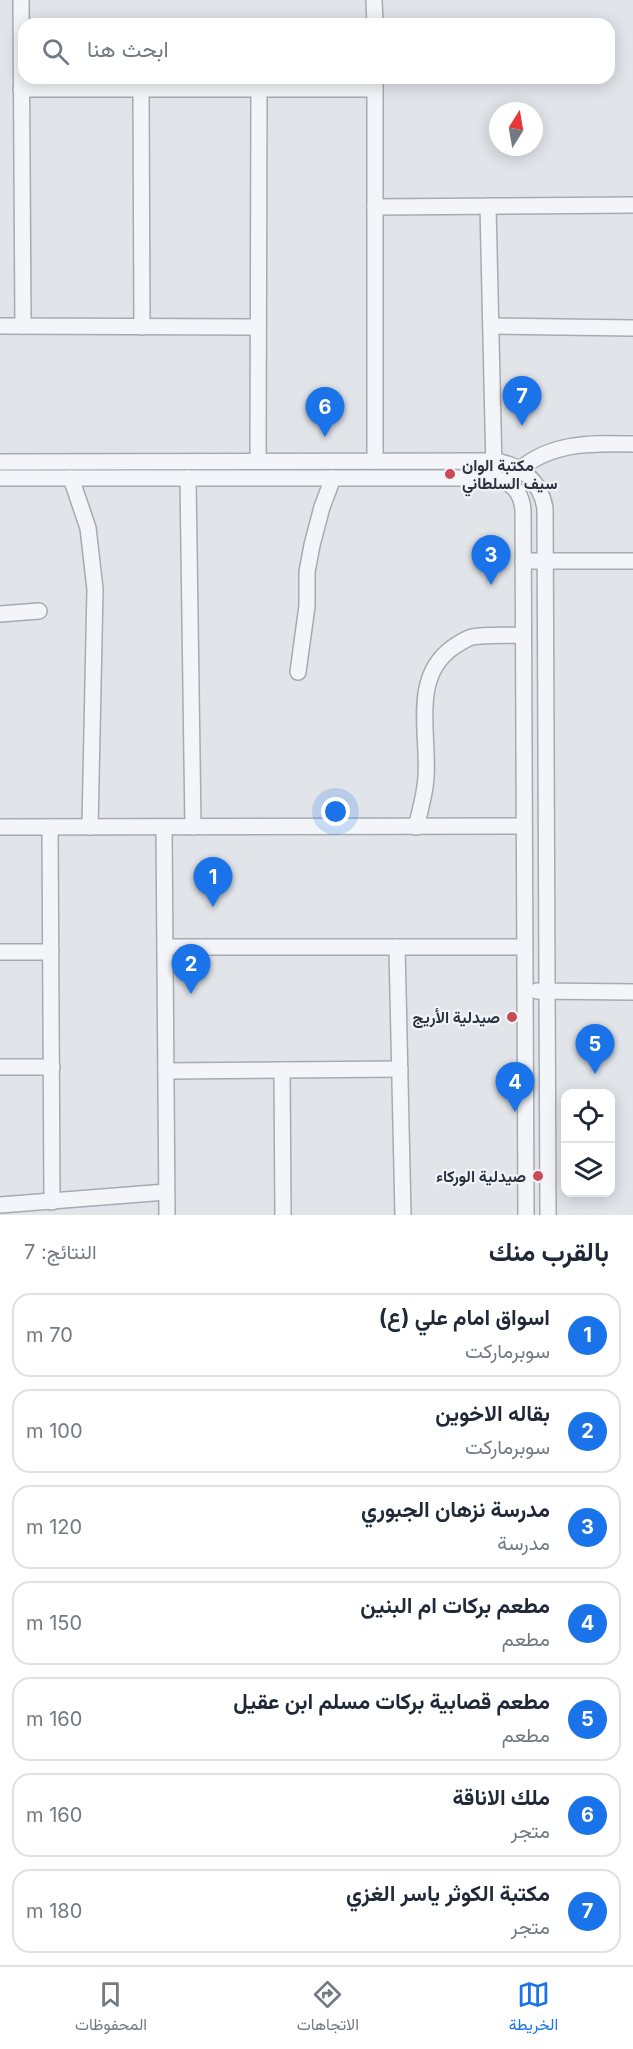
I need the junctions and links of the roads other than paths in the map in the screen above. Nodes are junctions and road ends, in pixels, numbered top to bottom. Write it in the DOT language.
graph roads {
  1 [pos="21,0"];
  2 [pos="375,0"];
  3 [pos="21,18"];
  4 [pos="375,18"];
  5 [pos="21,84"];
  6 [pos="375,84"];
  7 [pos="21,89"];
  8 [pos="141,89"];
  9 [pos="259,89"];
  10 [pos="633,205"];
  11 [pos="488,206"];
  12 [pos="375,207"];
  13 [pos="0,326"];
  14 [pos="23,326"];
  15 [pos="491,326"];
  16 [pos="142,327"];
  17 [pos="258,327"];
  18 [pos="633,328"];
  19 [pos="633,444"];
  20 [pos="258,461"];
  21 [pos="375,461"];
  22 [pos="493,461"];
  23 [pos="0,462"];
  24 [pos="521,469"];
  25 [pos="0,478"];
  26 [pos="71,478"];
  27 [pos="188,478"];
  28 [pos="333,478"];
  29 [pos="494,478"];
  30 [pos="509,483"];
  31 [pos="523,561"];
  32 [pos="545,561"];
  33 [pos="633,561"];
  34 [pos="39,611"];
  35 [pos="0,615"];
  36 [pos="523,635"];
  37 [pos="298,672"];
  38 [pos="524,826"];
  39 [pos="50,827"];
  40 [pos="90,827"];
  41 [pos="164,827"];
  42 [pos="193,827"];
  43 [pos="416,827"];
  44 [pos="0,828"];
  45 [pos="524,946"];
  46 [pos="165,947"];
  47 [pos="397,947"];
  48 [pos="0,952"];
  49 [pos="51,952"];
  50 [pos="525,991"];
  51 [pos="547,991"];
  52 [pos="633,992"];
  53 [pos="0,1067"];
  54 [pos="52,1067"];
  55 [pos="400,1070"];
  56 [pos="165,1071"];
  57 [pos="282,1071"];
  58 [pos="166,1192"];
  59 [pos="52,1202"];
  60 [pos="0,1205"];
  61 [pos="167,1215"];
  62 [pos="283,1215"];
  63 [pos="403,1215"];
  64 [pos="526,1215"];
  65 [pos="548,1215"];
  1 -- 3 [label="street"];
  2 -- 4 [label="street"];
  5 -- 7 [label="street"];
  6 -- 9 [label="street"];
  6 -- 12 [label="street"];
  7 -- 8 [label="street"];
  7 -- 14 [label="street"];
  8 -- 9 [label="street"];
  8 -- 16 [label="street"];
  9 -- 17 [label="street"];
  10 -- 11 [label="street"];
  11 -- 12 [label="street"];
  11 -- 15 [label="street"];
  12 -- 21 [label="street"];
  13 -- 14 [label="street"];
  14 -- 16 [label="street"];
  15 -- 18 [label="street"];
  15 -- 22 [label="street"];
  16 -- 17 [label="street"];
  17 -- 20 [label="street"];
  19 -- 24 [label="street"];
  20 -- 21 [label="street"];
  20 -- 23 [label="street"];
  21 -- 22 [label="street"];
  22 -- 24 [label="street"];
  22 -- 29 [label="street"];
  24 -- 30 [label="street"];
  24 -- 32 [label="street"];
  25 -- 26 [label="street"];
  26 -- 27 [label="street"];
  26 -- 40 [label="street"];
  27 -- 28 [label="street"];
  27 -- 42 [label="street"];
  28 -- 29 [label="street"];
  28 -- 37 [label="street"];
  29 -- 30 [label="street"];
  30 -- 31 [label="street"];
  31 -- 32 [label="street"];
  31 -- 36 [label="street"];
  32 -- 33 [label="street"];
  32 -- 51 [label="street"];
  34 -- 35 [label="street"];
  36 -- 38 [label="street"];
  36 -- 43 [label="street"];
  38 -- 43 [label="street"];
  38 -- 45 [label="street"];
  39 -- 40 [label="street"];
  39 -- 44 [label="street"];
  39 -- 49 [label="street"];
  40 -- 41 [label="street"];
  41 -- 42 [label="street"];
  41 -- 46 [label="street"];
  42 -- 43 [label="street"];
  45 -- 47 [label="street"];
  45 -- 50 [label="street"];
  46 -- 47 [label="street"];
  46 -- 56 [label="street"];
  47 -- 55 [label="street"];
  48 -- 49 [label="street"];
  49 -- 54 [label="street"];
  50 -- 51 [label="street"];
  50 -- 64 [label="street"];
  51 -- 52 [label="street"];
  51 -- 65 [label="street"];
  53 -- 54 [label="street"];
  54 -- 59 [label="street"];
  55 -- 57 [label="street"];
  55 -- 63 [label="street"];
  56 -- 57 [label="street"];
  56 -- 58 [label="street"];
  57 -- 62 [label="street"];
  58 -- 59 [label="street"];
  58 -- 61 [label="street"];
  59 -- 60 [label="street"];
}
